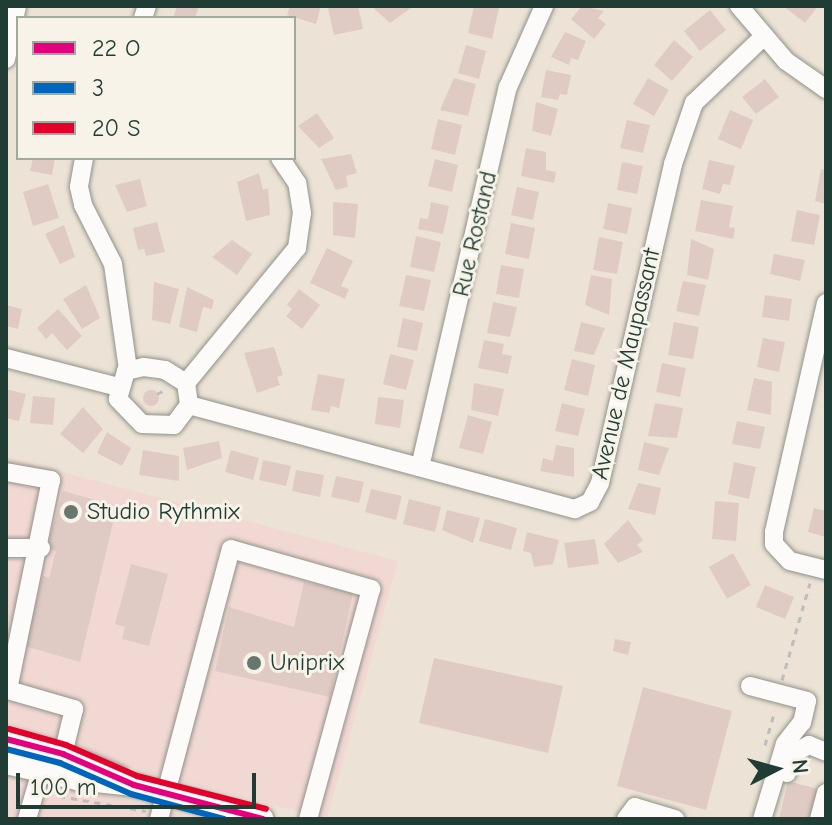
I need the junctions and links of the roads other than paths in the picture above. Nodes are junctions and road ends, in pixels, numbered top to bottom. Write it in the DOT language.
graph roads {
  1 [pos="17,6"];
  2 [pos="544,6"];
  3 [pos="739,6"];
  4 [pos="764,36"];
  5 [pos="6,59"];
  6 [pos="826,89"];
  7 [pos="84,160"];
  8 [pos="281,160"];
  9 [pos="825,309"];
  10 [pos="6,358"];
  11 [pos="128,369"];
  12 [pos="186,383"];
  13 [pos="118,387"];
  14 [pos="189,405"];
  15 [pos="420,467"];
  16 [pos="6,472"];
  17 [pos="6,548"];
  18 [pos="41,548"];
  19 [pos="826,570"];
  20 [pos="750,686"];
  21 [pos="6,739"];
  22 [pos="826,752"];
  23 [pos="63,754"];
  24 [pos="6,763"];
  25 [pos="43,780"];
  26 [pos="134,785"];
  27 [pos="166,792"];
  28 [pos="826,793"];
  29 [pos="153,815"];
  30 [pos="27,819"];
  31 [pos="263,819"];
  32 [pos="308,819"];
  33 [pos="626,819"];
  34 [pos="675,819"];
  35 [pos="762,819"];
  36 [pos="771,819"];
  37 [pos="819,819"];
  1 -- 5 [label="street"];
  2 -- 15 [label="street, Rue Rostand"];
  3 -- 4 [label="street"];
  4 -- 6 [label="street"];
  4 -- 15 [label="street, Avenue de Maupassant"];
  7 -- 11 [label="street"];
  8 -- 12 [label="street"];
  9 -- 19 [label="street"];
  10 -- 13 [label="street"];
  11 -- 12 [label="street"];
  11 -- 13 [label="street"];
  12 -- 14 [label="street"];
  13 -- 14 [label="street"];
  14 -- 15 [label="street, Avenue de Maupassant"];
  16 -- 18 [label="street"];
  17 -- 18 [label="street"];
  18 -- 23 [label="street"];
  20 -- 35 [label="street"];
  21 -- 23 [label="main road"];
  22 -- 36 [label="street"];
  23 -- 26 [label="main road"];
  24 -- 25 [label="main road"];
  25 -- 26 [label="main road"];
  25 -- 30 [label="street"];
  26 -- 27 [label="main road"];
  27 -- 29 [label="street"];
  27 -- 31 [label="main road"];
  27 -- 32 [label="street"];
  28 -- 37 [label="street"];
  33 -- 34 [label="street"];
}
